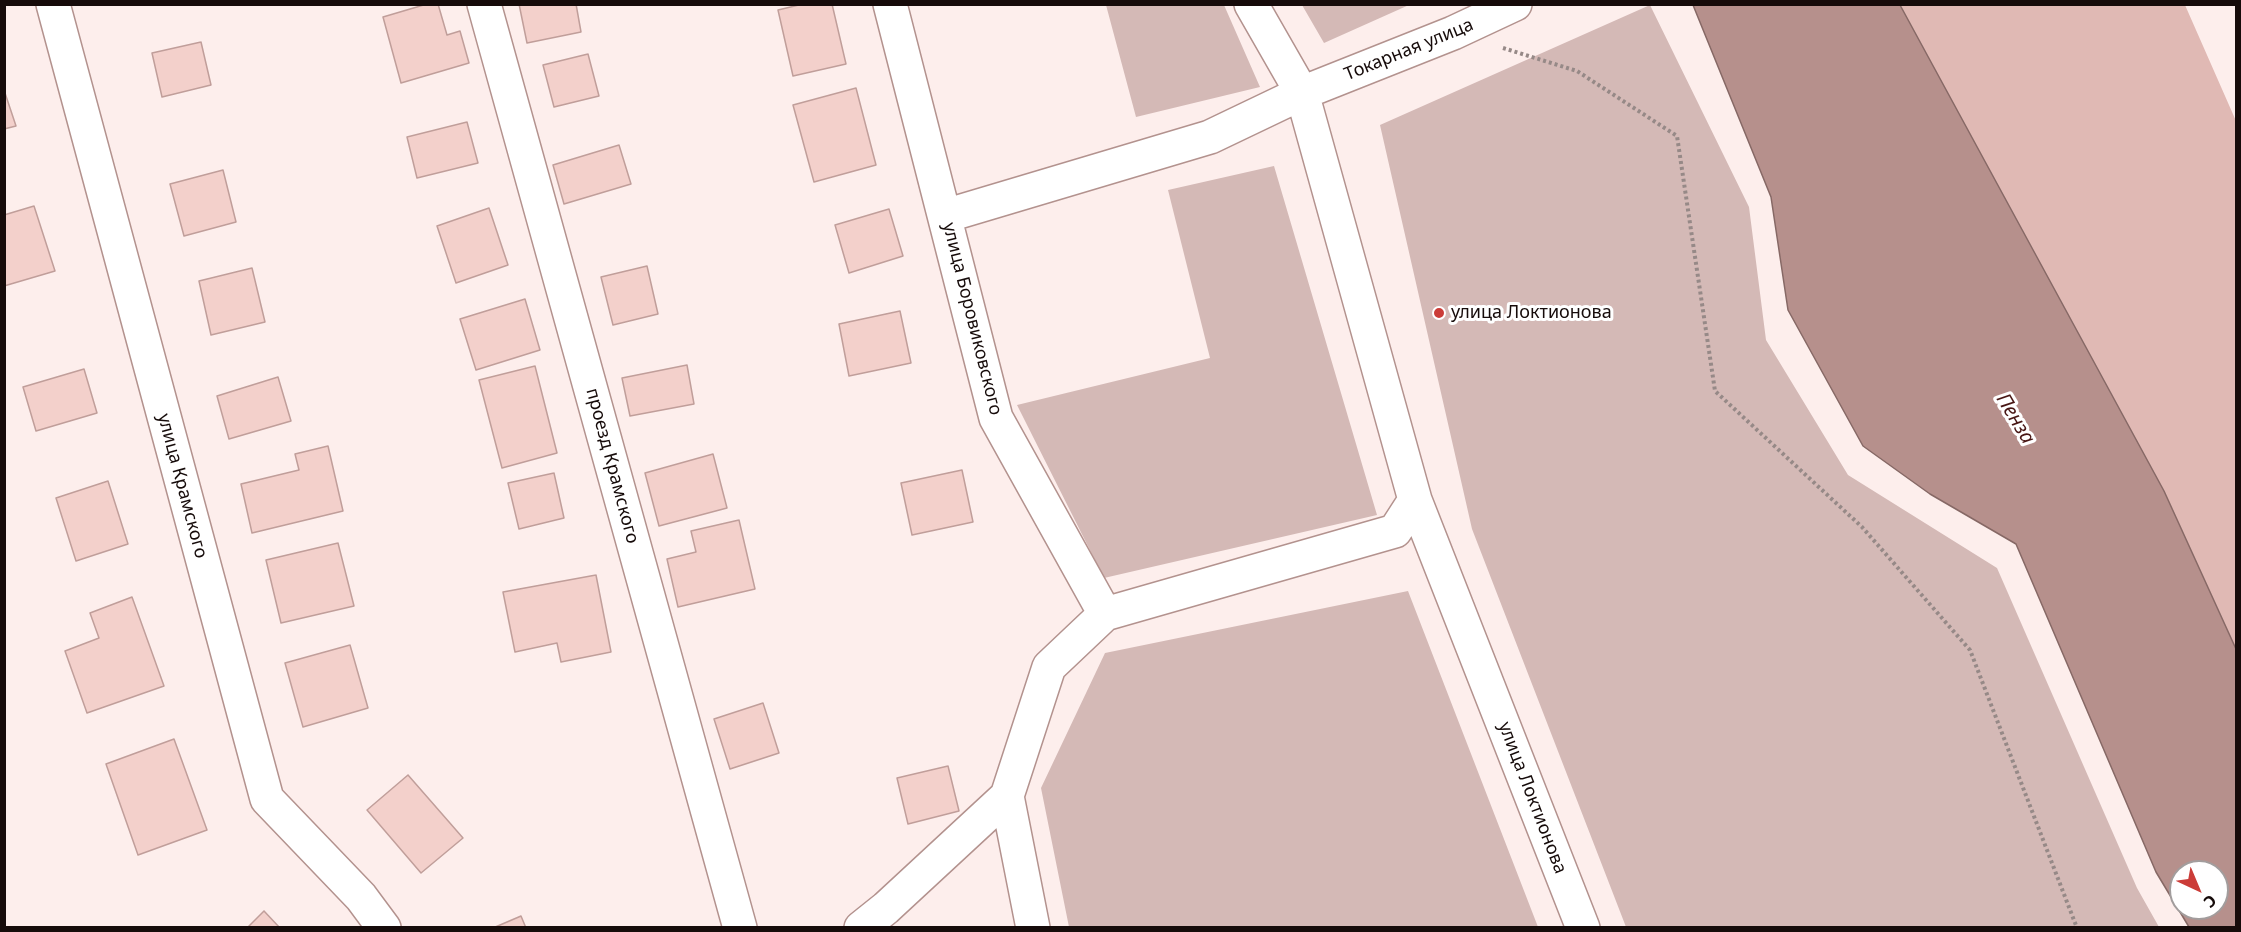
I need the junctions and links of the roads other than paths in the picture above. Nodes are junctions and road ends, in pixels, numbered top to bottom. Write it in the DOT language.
graph roads {
  1 [pos="53,4"];
  2 [pos="484,4"];
  3 [pos="890,4"];
  4 [pos="1251,4"];
  5 [pos="1515,4"];
  6 [pos="1302,93"];
  7 [pos="945,216"];
  8 [pos="1416,500"];
  9 [pos="1105,614"];
  10 [pos="1007,796"];
  11 [pos="384,927"];
  12 [pos="740,927"];
  13 [pos="861,927"];
  14 [pos="1033,927"];
  15 [pos="1582,927"];
  1 -- 11 [label="street, улица Крамского"];
  2 -- 12 [label="street, проезд Крамского"];
  3 -- 7 [label="street, улица Боровиковского"];
  4 -- 6 [label="street, улица Локтионова"];
  5 -- 6 [label="street, Токарная улица"];
  6 -- 7 [label="street, Токарная улица"];
  6 -- 8 [label="street, улица Локтионова"];
  7 -- 9 [label="street, улица Боровиковского"];
  8 -- 9 [label="street"];
  8 -- 15 [label="street, улица Локтионова"];
  9 -- 10 [label="street"];
  10 -- 13 [label="street"];
  10 -- 14 [label="street"];
}
